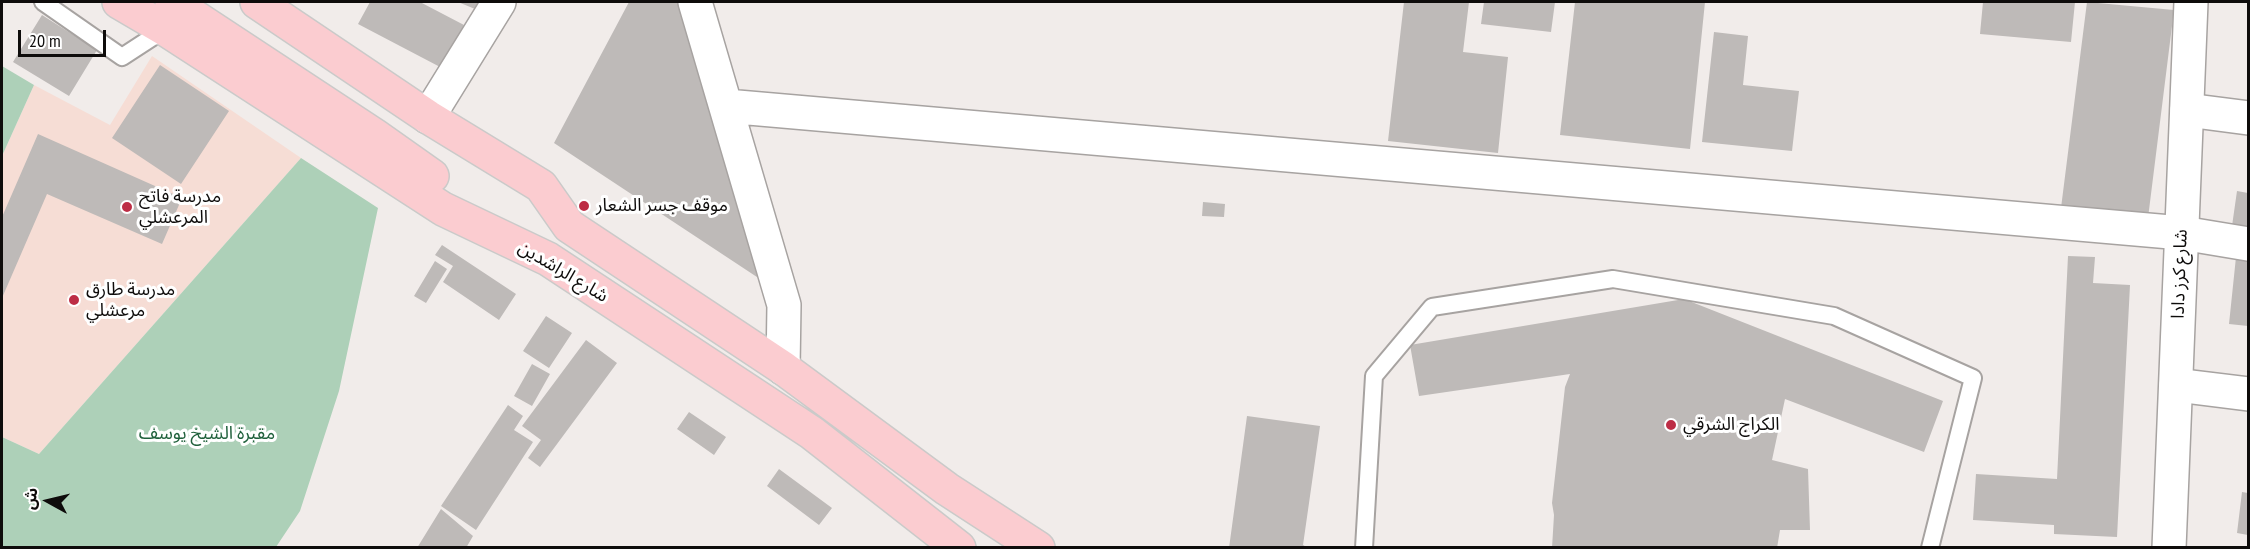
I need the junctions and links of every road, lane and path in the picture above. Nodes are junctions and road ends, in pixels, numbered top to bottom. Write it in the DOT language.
graph roads {
  1 [pos="43,2"];
  2 [pos="119,2"];
  3 [pos="210,2"];
  4 [pos="256,2"];
  5 [pos="499,2"];
  6 [pos="695,2"];
  7 [pos="2191,2"];
  8 [pos="168,15"];
  9 [pos="294,71"];
  10 [pos="726,106"];
  11 [pos="2187,110"];
  12 [pos="428,117"];
  13 [pos="2248,118"];
  14 [pos="569,226"];
  15 [pos="2182,233"];
  16 [pos="2248,244"];
  17 [pos="549,259"];
  18 [pos="783,368"];
  19 [pos="2176,385"];
  20 [pos="2248,394"];
  21 [pos="946,544"];
  22 [pos="1038,548"];
  23 [pos="1364,548"];
  24 [pos="1930,548"];
  25 [pos="2169,548"];
  1 -- 8 [label="lane"];
  2 -- 8 [label="main road, شارع الراشدين"];
  3 -- 9 [label="main road"];
  4 -- 12 [label="main road"];
  5 -- 12 [label="street"];
  6 -- 10 [label="street"];
  7 -- 11 [label="street, شارع كرز دادا"];
  8 -- 9 [label="main road"];
  8 -- 17 [label="main road, شارع الراشدين"];
  9 -- 14 [label="main road"];
  9 -- 17 [label="main road"];
  10 -- 15 [label="street"];
  10 -- 18 [label="street"];
  11 -- 13 [label="street"];
  11 -- 15 [label="street, شارع كرز دادا"];
  12 -- 14 [label="main road"];
  14 -- 18 [label="main road"];
  15 -- 16 [label="street"];
  15 -- 19 [label="street, شارع كرز دادا"];
  17 -- 21 [label="main road, شارع الراشدين"];
  18 -- 22 [label="main road"];
  19 -- 20 [label="street"];
  19 -- 25 [label="street, شارع كرز دادا"];
  23 -- 24 [label="lane"];
}
